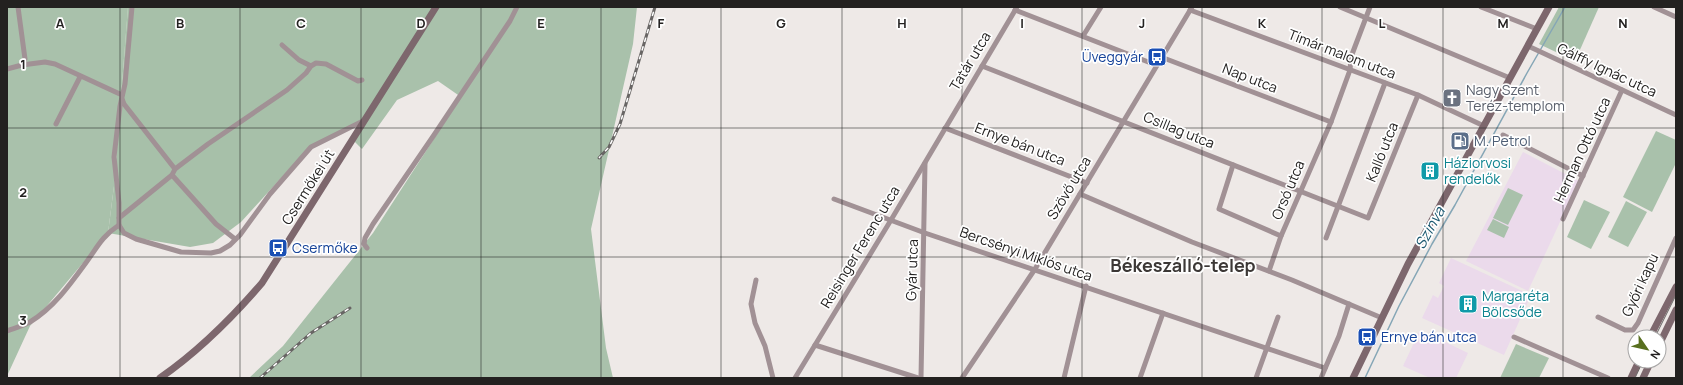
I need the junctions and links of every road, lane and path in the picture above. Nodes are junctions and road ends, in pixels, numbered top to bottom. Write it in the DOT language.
graph roads {
  1 [pos="18,7"];
  2 [pos="132,7"];
  3 [pos="436,7"];
  4 [pos="517,7"];
  5 [pos="1101,7"];
  6 [pos="1340,7"];
  7 [pos="1370,7"];
  8 [pos="1482,7"];
  9 [pos="1549,7"];
  10 [pos="1654,7"];
  11 [pos="1016,8"];
  12 [pos="1191,8"];
  13 [pos="1366,17"];
  14 [pos="1676,17"];
  15 [pos="1537,29"];
  16 [pos="1083,36"];
  17 [pos="282,45"];
  18 [pos="1528,46"];
  19 [pos="1161,58"];
  20 [pos="22,65"];
  21 [pos="1156,65"];
  22 [pos="311,66"];
  23 [pos="982,66"];
  24 [pos="7,69"];
  25 [pos="1350,70"];
  26 [pos="80,77"];
  27 [pos="1510,78"];
  28 [pos="362,80"];
  29 [pos="1385,83"];
  30 [pos="1622,90"];
  31 [pos="1418,96"];
  32 [pos="122,97"];
  33 [pos="1676,115"];
  34 [pos="366,120"];
  35 [pos="1123,120"];
  36 [pos="1331,122"];
  37 [pos="56,124"];
  38 [pos="1484,126"];
  39 [pos="945,128"];
  40 [pos="1503,135"];
  41 [pos="925,162"];
  42 [pos="1234,165"];
  43 [pos="175,169"];
  44 [pos="172,174"];
  45 [pos="1583,176"];
  46 [pos="1087,183"];
  47 [pos="1300,191"];
  48 [pos="1080,194"];
  49 [pos="834,199"];
  50 [pos="1337,206"];
  51 [pos="119,218"];
  52 [pos="1368,218"];
  53 [pos="1563,219"];
  54 [pos="891,220"];
  55 [pos="119,225"];
  56 [pos="925,232"];
  57 [pos="1281,236"];
  58 [pos="1326,238"];
  59 [pos="1676,238"];
  60 [pos="235,239"];
  61 [pos="367,248"];
  62 [pos="1035,269"];
  63 [pos="1269,271"];
  64 [pos="756,280"];
  65 [pos="1086,286"];
  66 [pos="1676,287"];
  67 [pos="1349,304"];
  68 [pos="1676,312"];
  69 [pos="1163,313"];
  70 [pos="1278,317"];
  71 [pos="1598,317"];
  72 [pos="1382,318"];
  73 [pos="1654,329"];
  74 [pos="1667,329"];
  75 [pos="7,331"];
  76 [pos="1514,337"];
  77 [pos="815,345"];
  78 [pos="1267,348"];
  79 [pos="1325,368"];
  80 [pos="160,378"];
  81 [pos="773,378"];
  82 [pos="795,378"];
  83 [pos="919,378"];
  84 [pos="962,378"];
  85 [pos="1064,378"];
  86 [pos="1140,378"];
  87 [pos="1256,378"];
  88 [pos="1321,378"];
  89 [pos="1353,378"];
  90 [pos="1608,378"];
  1 -- 20 [label="street"];
  2 -- 32 [label="street"];
  3 -- 34 [label="street, Csermőkei út"];
  4 -- 61 [label="street"];
  5 -- 16 [label="street"];
  6 -- 13 [label="street"];
  7 -- 13 [label="street, Orsó utca"];
  8 -- 15 [label="street"];
  9 -- 15 [label="street"];
  10 -- 14 [label="street"];
  11 -- 16 [label="street"];
  11 -- 23 [label="street, Tatár utca"];
  12 -- 19 [label="street, Szövő utca"];
  12 -- 25 [label="street, Tímár malom utca"];
  13 -- 25 [label="street, Orsó utca"];
  13 -- 27 [label="street"];
  15 -- 18 [label="street"];
  16 -- 21 [label="street"];
  17 -- 22 [label="street"];
  18 -- 27 [label="street"];
  18 -- 30 [label="street, Gálffy Ignác utca"];
  19 -- 21 [label="street, Szövő utca"];
  19 -- 36 [label="street, Nap utca"];
  20 -- 24 [label="street"];
  20 -- 26 [label="street"];
  21 -- 35 [label="street, Szövő utca"];
  22 -- 28 [label="street"];
  22 -- 43 [label="street"];
  23 -- 35 [label="street, Csillag utca"];
  23 -- 39 [label="street, Tatár utca"];
  25 -- 29 [label="street, Tímár malom utca"];
  25 -- 36 [label="street, Orsó utca"];
  26 -- 32 [label="street"];
  26 -- 37 [label="street"];
  27 -- 38 [label="street"];
  29 -- 31 [label="street, Tímár malom utca"];
  29 -- 50 [label="street"];
  30 -- 33 [label="street, Gálffy Ignác utca"];
  30 -- 45 [label="street, Herman Ottó utca"];
  31 -- 38 [label="street, Tímár malom utca"];
  31 -- 52 [label="street, Kalló utca"];
  32 -- 43 [label="street"];
  32 -- 51 [label="street"];
  34 -- 60 [label="street"];
  34 -- 80 [label="street, Csermőkei út"];
  35 -- 42 [label="street, Csillag utca"];
  35 -- 46 [label="street, Szövő utca"];
  36 -- 47 [label="street, Orsó utca"];
  38 -- 72 [label="street"];
  39 -- 41 [label="street, Reisinger Ferenc utca"];
  39 -- 46 [label="street, Ernye bán utca"];
  40 -- 45 [label="street"];
  41 -- 54 [label="street, Reisinger Ferenc utca"];
  41 -- 56 [label="street, Gyár utca"];
  42 -- 47 [label="street, Csillag utca"];
  42 -- 57 [label="street, Orsó utca"];
  43 -- 44 [label="street"];
  44 -- 51 [label="street"];
  44 -- 60 [label="street"];
  45 -- 53 [label="street, Herman Ottó utca"];
  46 -- 48 [label="street, Szövő utca"];
  47 -- 50 [label="street, Csillag utca"];
  47 -- 57 [label="street, Orsó utca"];
  48 -- 62 [label="street, Szövő utca"];
  48 -- 63 [label="street"];
  49 -- 54 [label="street, Bercsényi Miklós utca"];
  50 -- 52 [label="street, Csillag utca"];
  50 -- 58 [label="street"];
  51 -- 55 [label="street"];
  54 -- 56 [label="street, Bercsényi Miklós utca"];
  54 -- 77 [label="street, Reisinger Ferenc utca"];
  55 -- 60 [label="street"];
  55 -- 75 [label="street"];
  56 -- 62 [label="street, Bercsényi Miklós utca"];
  56 -- 83 [label="street, Gyár utca"];
  57 -- 63 [label="street"];
  59 -- 71 [label="street, Győri kapu"];
  62 -- 65 [label="street, Bercsényi Miklós utca"];
  62 -- 84 [label="street, Szövő utca"];
  63 -- 67 [label="street"];
  64 -- 81 [label="street"];
  65 -- 69 [label="street, Bercsényi Miklós utca"];
  65 -- 85 [label="street"];
  66 -- 73 [label="street"];
  67 -- 72 [label="street"];
  67 -- 79 [label="street"];
  68 -- 74 [label="street"];
  69 -- 78 [label="street, Bercsényi Miklós utca"];
  69 -- 86 [label="street"];
  70 -- 78 [label="street"];
  72 -- 89 [label="street"];
  76 -- 90 [label="street"];
  77 -- 82 [label="street, Reisinger Ferenc utca"];
  77 -- 83 [label="street"];
  78 -- 79 [label="street, Bercsényi Miklós utca"];
  78 -- 87 [label="street"];
  79 -- 88 [label="street"];
}
